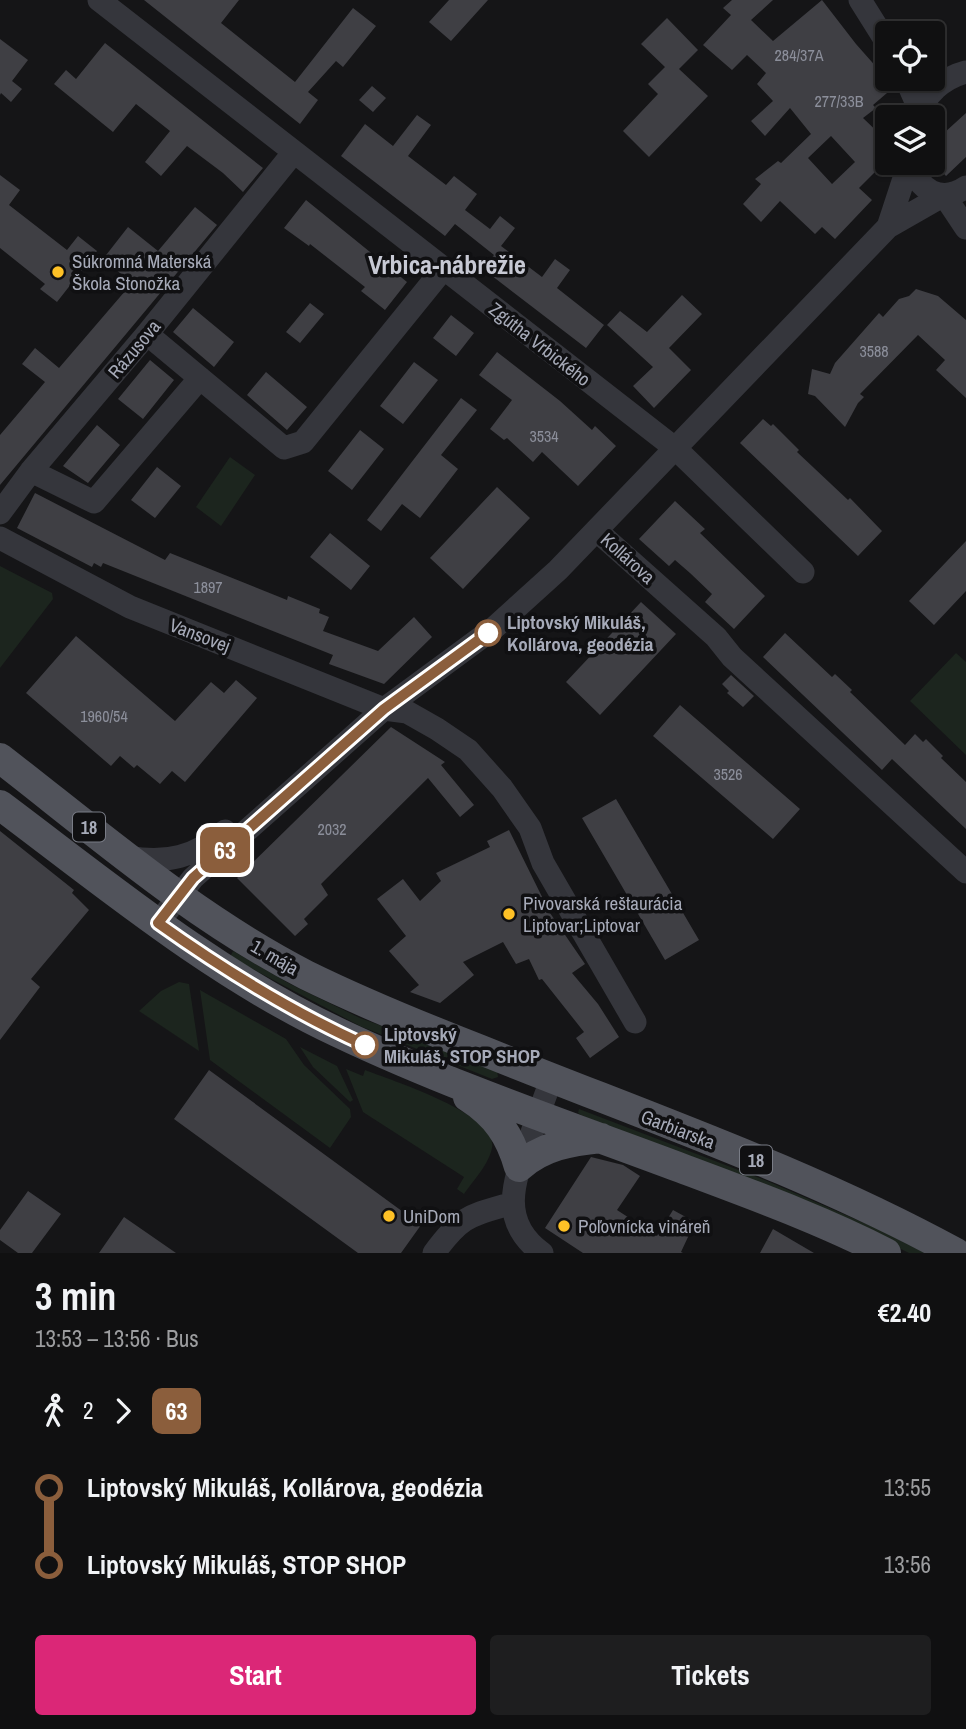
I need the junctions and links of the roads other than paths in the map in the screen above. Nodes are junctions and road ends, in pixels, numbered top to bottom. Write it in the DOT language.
graph roads {
  1 [pos="99,0"];
  2 [pos="860,0"];
  3 [pos="875,24"];
  4 [pos="966,72"];
  5 [pos="945,77"];
  6 [pos="294,152"];
  7 [pos="906,175"];
  8 [pos="915,175"];
  9 [pos="966,187"];
  10 [pos="944,195"];
  11 [pos="888,226"];
  12 [pos="966,228"];
  13 [pos="444,268"];
  14 [pos="147,334"];
  15 [pos="200,379"];
  16 [pos="676,449"];
  17 [pos="31,471"];
  18 [pos="0,513"];
  19 [pos="597,531"];
  20 [pos="0,538"];
  21 [pos="803,572"];
  22 [pos="384,709"];
  23 [pos="0,758"];
  24 [pos="296,789"];
  25 [pos="0,805"];
  26 [pos="128,857"];
  27 [pos="966,872"];
  28 [pos="180,895"];
  29 [pos="158,923"];
  30 [pos="635,1022"];
  31 [pos="432,1073"];
  32 [pos="551,1080"];
  33 [pos="538,1114"];
  34 [pos="601,1138"];
  35 [pos="519,1167"];
  36 [pos="513,1203"];
  37 [pos="966,1245"];
  38 [pos="434,1253"];
  39 [pos="542,1253"];
  40 [pos="886,1253"];
  41 [pos="958,1253"];
  1 -- 6 [label="street, Zgútha Vrbického"];
  2 -- 3 [label="street"];
  4 -- 5 [label="street"];
  6 -- 13 [label="street, Zgútha Vrbického"];
  6 -- 14 [label="street, Rázusova"];
  7 -- 11 [label="street, Kollárova"];
  8 -- 10 [label="street"];
  9 -- 10 [label="street, Kollárova"];
  10 -- 11 [label="street, Kollárova"];
  10 -- 12 [label="street"];
  11 -- 16 [label="street, Kollárova"];
  13 -- 15 [label="street"];
  13 -- 16 [label="street, Zgútha Vrbického"];
  14 -- 15 [label="street"];
  14 -- 17 [label="street, Rázusova"];
  15 -- 17 [label="street"];
  16 -- 19 [label="street, Kollárova"];
  16 -- 21 [label="street, Zgútha Vrbického"];
  17 -- 18 [label="street, Rázusova"];
  19 -- 22 [label="street"];
  19 -- 27 [label="street, Kollárova"];
  20 -- 22 [label="street, Vansovej"];
  22 -- 24 [label="street"];
  22 -- 30 [label="street, Vansovej"];
  23 -- 26 [label="main road, 1. mája / 18"];
  24 -- 26 [label="street"];
  24 -- 28 [label="street"];
  25 -- 29 [label="main road, 1. mája / 18"];
  26 -- 28 [label="main road, 1. mája / 18"];
  28 -- 29 [label="street"];
  28 -- 32 [label="main road, 1. mája / 18"];
  29 -- 31 [label="main road, 1. mája / 18"];
  31 -- 33 [label="main road, 1. mája / 18"];
  31 -- 35 [label="main road"];
  32 -- 33 [label="street"];
  32 -- 41 [label="main road, Garbiarska / 18"];
  33 -- 34 [label="main road, Garbiarska / 18"];
  33 -- 35 [label="street"];
  34 -- 35 [label="main road"];
  34 -- 40 [label="main road, Garbiarska / 18"];
  35 -- 36 [label="street"];
  36 -- 38 [label="street"];
  36 -- 39 [label="street"];
  37 -- 41 [label="street"];
}
